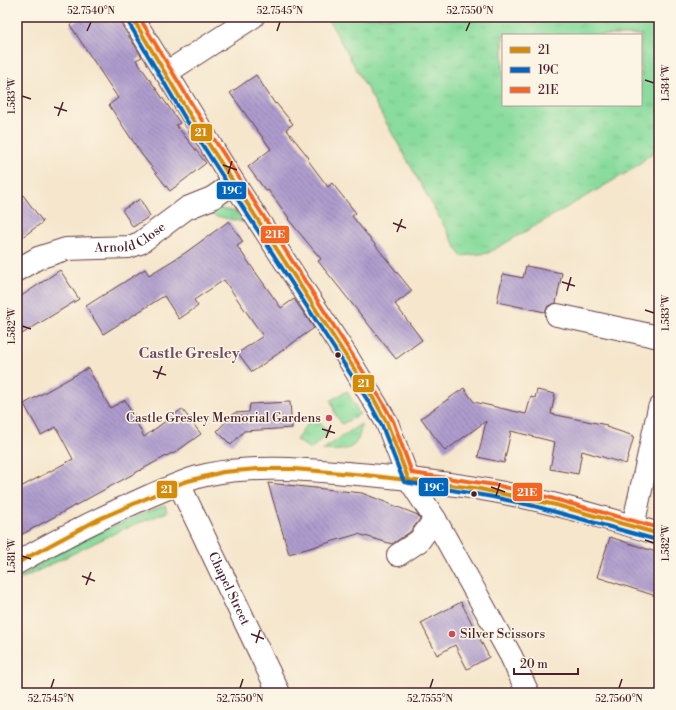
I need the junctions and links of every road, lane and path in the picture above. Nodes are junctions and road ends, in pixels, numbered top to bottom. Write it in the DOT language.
graph roads {
  1 [pos="132,17"];
  2 [pos="253,17"];
  3 [pos="166,73"];
  4 [pos="234,183"];
  5 [pos="17,270"];
  6 [pos="557,315"];
  7 [pos="659,337"];
  8 [pos="659,408"];
  9 [pos="408,478"];
  10 [pos="179,484"];
  11 [pos="435,519"];
  12 [pos="633,526"];
  13 [pos="659,534"];
  14 [pos="398,555"];
  15 [pos="17,563"];
  16 [pos="279,693"];
  17 [pos="528,693"];
  1 -- 3 [label="street"];
  2 -- 3 [label="street"];
  3 -- 4 [label="street"];
  4 -- 5 [label="street, Arnold Close"];
  4 -- 9 [label="street"];
  6 -- 7 [label="street"];
  8 -- 12 [label="street"];
  9 -- 10 [label="street"];
  9 -- 11 [label="street"];
  9 -- 12 [label="street"];
  10 -- 15 [label="street"];
  10 -- 16 [label="street, Chapel Street"];
  11 -- 14 [label="street"];
  11 -- 17 [label="street"];
  12 -- 13 [label="street"];
}
